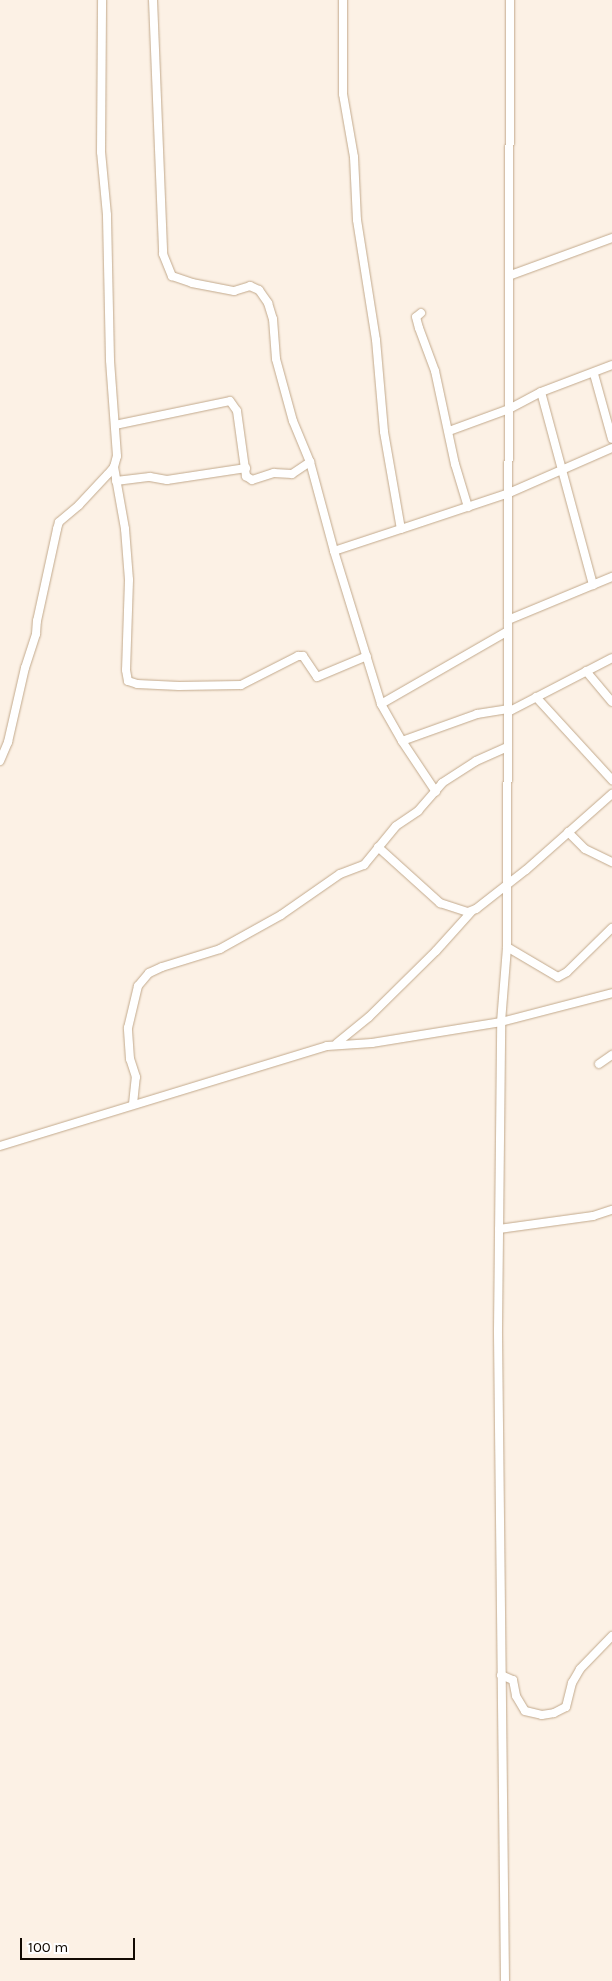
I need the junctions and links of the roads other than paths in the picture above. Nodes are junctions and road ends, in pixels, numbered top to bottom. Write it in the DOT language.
graph roads {
  1 [pos="102,0"];
  2 [pos="153,0"];
  3 [pos="343,0"];
  4 [pos="510,0"];
  5 [pos="612,238"];
  6 [pos="511,274"];
  7 [pos="421,313"];
  8 [pos="612,365"];
  9 [pos="594,374"];
  10 [pos="541,392"];
  11 [pos="509,409"];
  12 [pos="115,425"];
  13 [pos="449,431"];
  14 [pos="612,439"];
  15 [pos="612,448"];
  16 [pos="310,462"];
  17 [pos="114,467"];
  18 [pos="246,468"];
  19 [pos="562,470"];
  20 [pos="116,481"];
  21 [pos="509,493"];
  22 [pos="468,507"];
  23 [pos="401,529"];
  24 [pos="334,551"];
  25 [pos="612,577"];
  26 [pos="593,585"];
  27 [pos="508,620"];
  28 [pos="508,631"];
  29 [pos="367,656"];
  30 [pos="612,658"];
  31 [pos="586,671"];
  32 [pos="536,697"];
  33 [pos="612,702"];
  34 [pos="381,704"];
  35 [pos="508,710"];
  36 [pos="402,741"];
  37 [pos="508,748"];
  38 [pos="0,761"];
  39 [pos="612,780"];
  40 [pos="436,792"];
  41 [pos="612,794"];
  42 [pos="568,832"];
  43 [pos="378,847"];
  44 [pos="612,862"];
  45 [pos="507,885"];
  46 [pos="472,911"];
  47 [pos="612,928"];
  48 [pos="507,947"];
  49 [pos="612,993"];
  50 [pos="502,1022"];
  51 [pos="335,1044"];
  52 [pos="612,1056"];
  53 [pos="600,1064"];
  54 [pos="133,1104"];
  55 [pos="0,1146"];
  56 [pos="612,1210"];
  57 [pos="499,1230"];
  58 [pos="612,1636"];
  59 [pos="501,1675"];
  60 [pos="505,1981"];
  1 -- 12 [label="street"];
  2 -- 16 [label="street"];
  3 -- 23 [label="street"];
  4 -- 6 [label="street"];
  5 -- 6 [label="street"];
  6 -- 11 [label="street"];
  7 -- 13 [label="street"];
  8 -- 9 [label="street"];
  9 -- 10 [label="street"];
  9 -- 14 [label="street"];
  10 -- 11 [label="street"];
  10 -- 19 [label="street"];
  11 -- 13 [label="street"];
  11 -- 21 [label="street"];
  12 -- 17 [label="street"];
  12 -- 18 [label="street"];
  13 -- 22 [label="street"];
  15 -- 19 [label="street"];
  16 -- 18 [label="street"];
  16 -- 24 [label="street"];
  17 -- 20 [label="street"];
  17 -- 38 [label="street"];
  18 -- 20 [label="street"];
  19 -- 21 [label="street"];
  19 -- 26 [label="street"];
  20 -- 29 [label="street"];
  21 -- 22 [label="street"];
  21 -- 27 [label="street"];
  22 -- 23 [label="street"];
  23 -- 24 [label="street"];
  24 -- 29 [label="street"];
  25 -- 26 [label="street"];
  26 -- 27 [label="street"];
  27 -- 28 [label="street"];
  28 -- 34 [label="street"];
  28 -- 35 [label="street"];
  29 -- 34 [label="street"];
  30 -- 31 [label="street"];
  31 -- 32 [label="street"];
  31 -- 33 [label="street"];
  32 -- 35 [label="street"];
  32 -- 39 [label="street"];
  34 -- 36 [label="street"];
  35 -- 36 [label="street"];
  35 -- 37 [label="street"];
  36 -- 40 [label="street"];
  37 -- 40 [label="street"];
  37 -- 45 [label="street"];
  40 -- 43 [label="street"];
  41 -- 42 [label="street"];
  42 -- 44 [label="street"];
  42 -- 45 [label="street"];
  43 -- 46 [label="street"];
  43 -- 54 [label="street"];
  45 -- 46 [label="street"];
  45 -- 48 [label="street"];
  46 -- 51 [label="street"];
  47 -- 48 [label="street"];
  48 -- 50 [label="street"];
  49 -- 50 [label="street"];
  50 -- 51 [label="street"];
  50 -- 57 [label="street"];
  51 -- 54 [label="street"];
  52 -- 53 [label="street"];
  54 -- 55 [label="street"];
  56 -- 57 [label="street"];
  57 -- 59 [label="street"];
  58 -- 59 [label="street"];
  59 -- 60 [label="street"];
}
